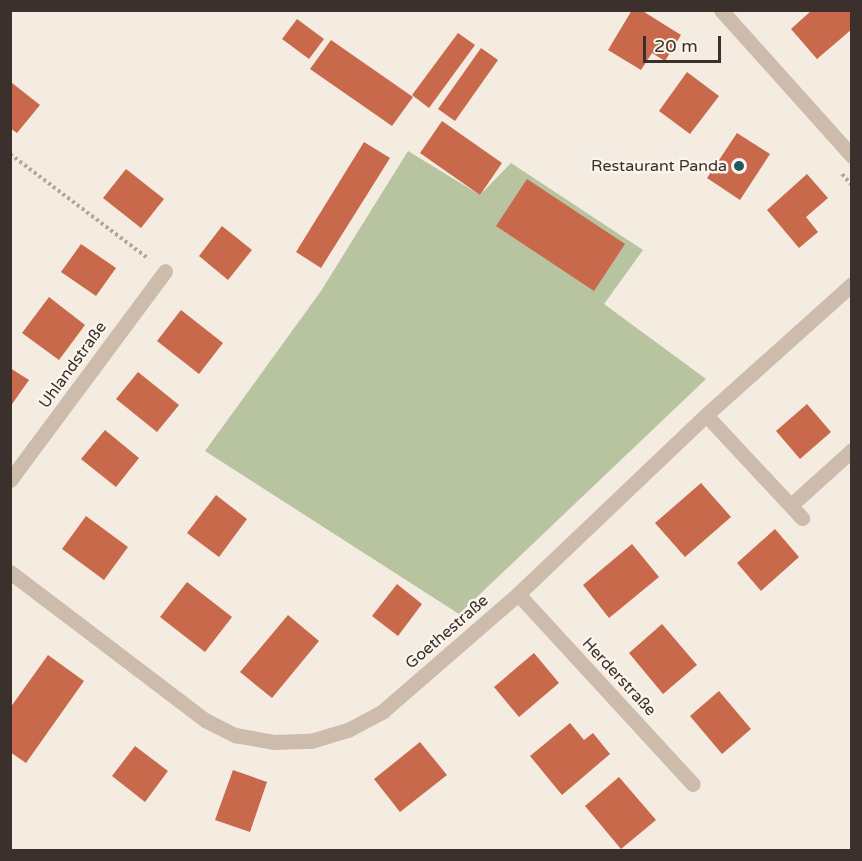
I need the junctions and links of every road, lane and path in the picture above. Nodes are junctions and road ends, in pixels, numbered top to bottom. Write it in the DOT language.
graph roads {
  1 [pos="721,10"];
  2 [pos="10,154"];
  3 [pos="852,156"];
  4 [pos="165,271"];
  5 [pos="852,284"];
  6 [pos="706,415"];
  7 [pos="852,450"];
  8 [pos="10,480"];
  9 [pos="791,505"];
  10 [pos="802,518"];
  11 [pos="10,572"];
  12 [pos="518,594"];
  13 [pos="693,784"];
  1 -- 3 [label="street"];
  2 -- 4 [label="path"];
  4 -- 8 [label="street, Uhlandstraße"];
  5 -- 6 [label="street, Goethestraße"];
  6 -- 9 [label="street"];
  6 -- 12 [label="street, Goethestraße"];
  7 -- 9 [label="street"];
  9 -- 10 [label="street"];
  11 -- 12 [label="street, Goethestraße"];
  12 -- 13 [label="street, Herderstraße"];
}
